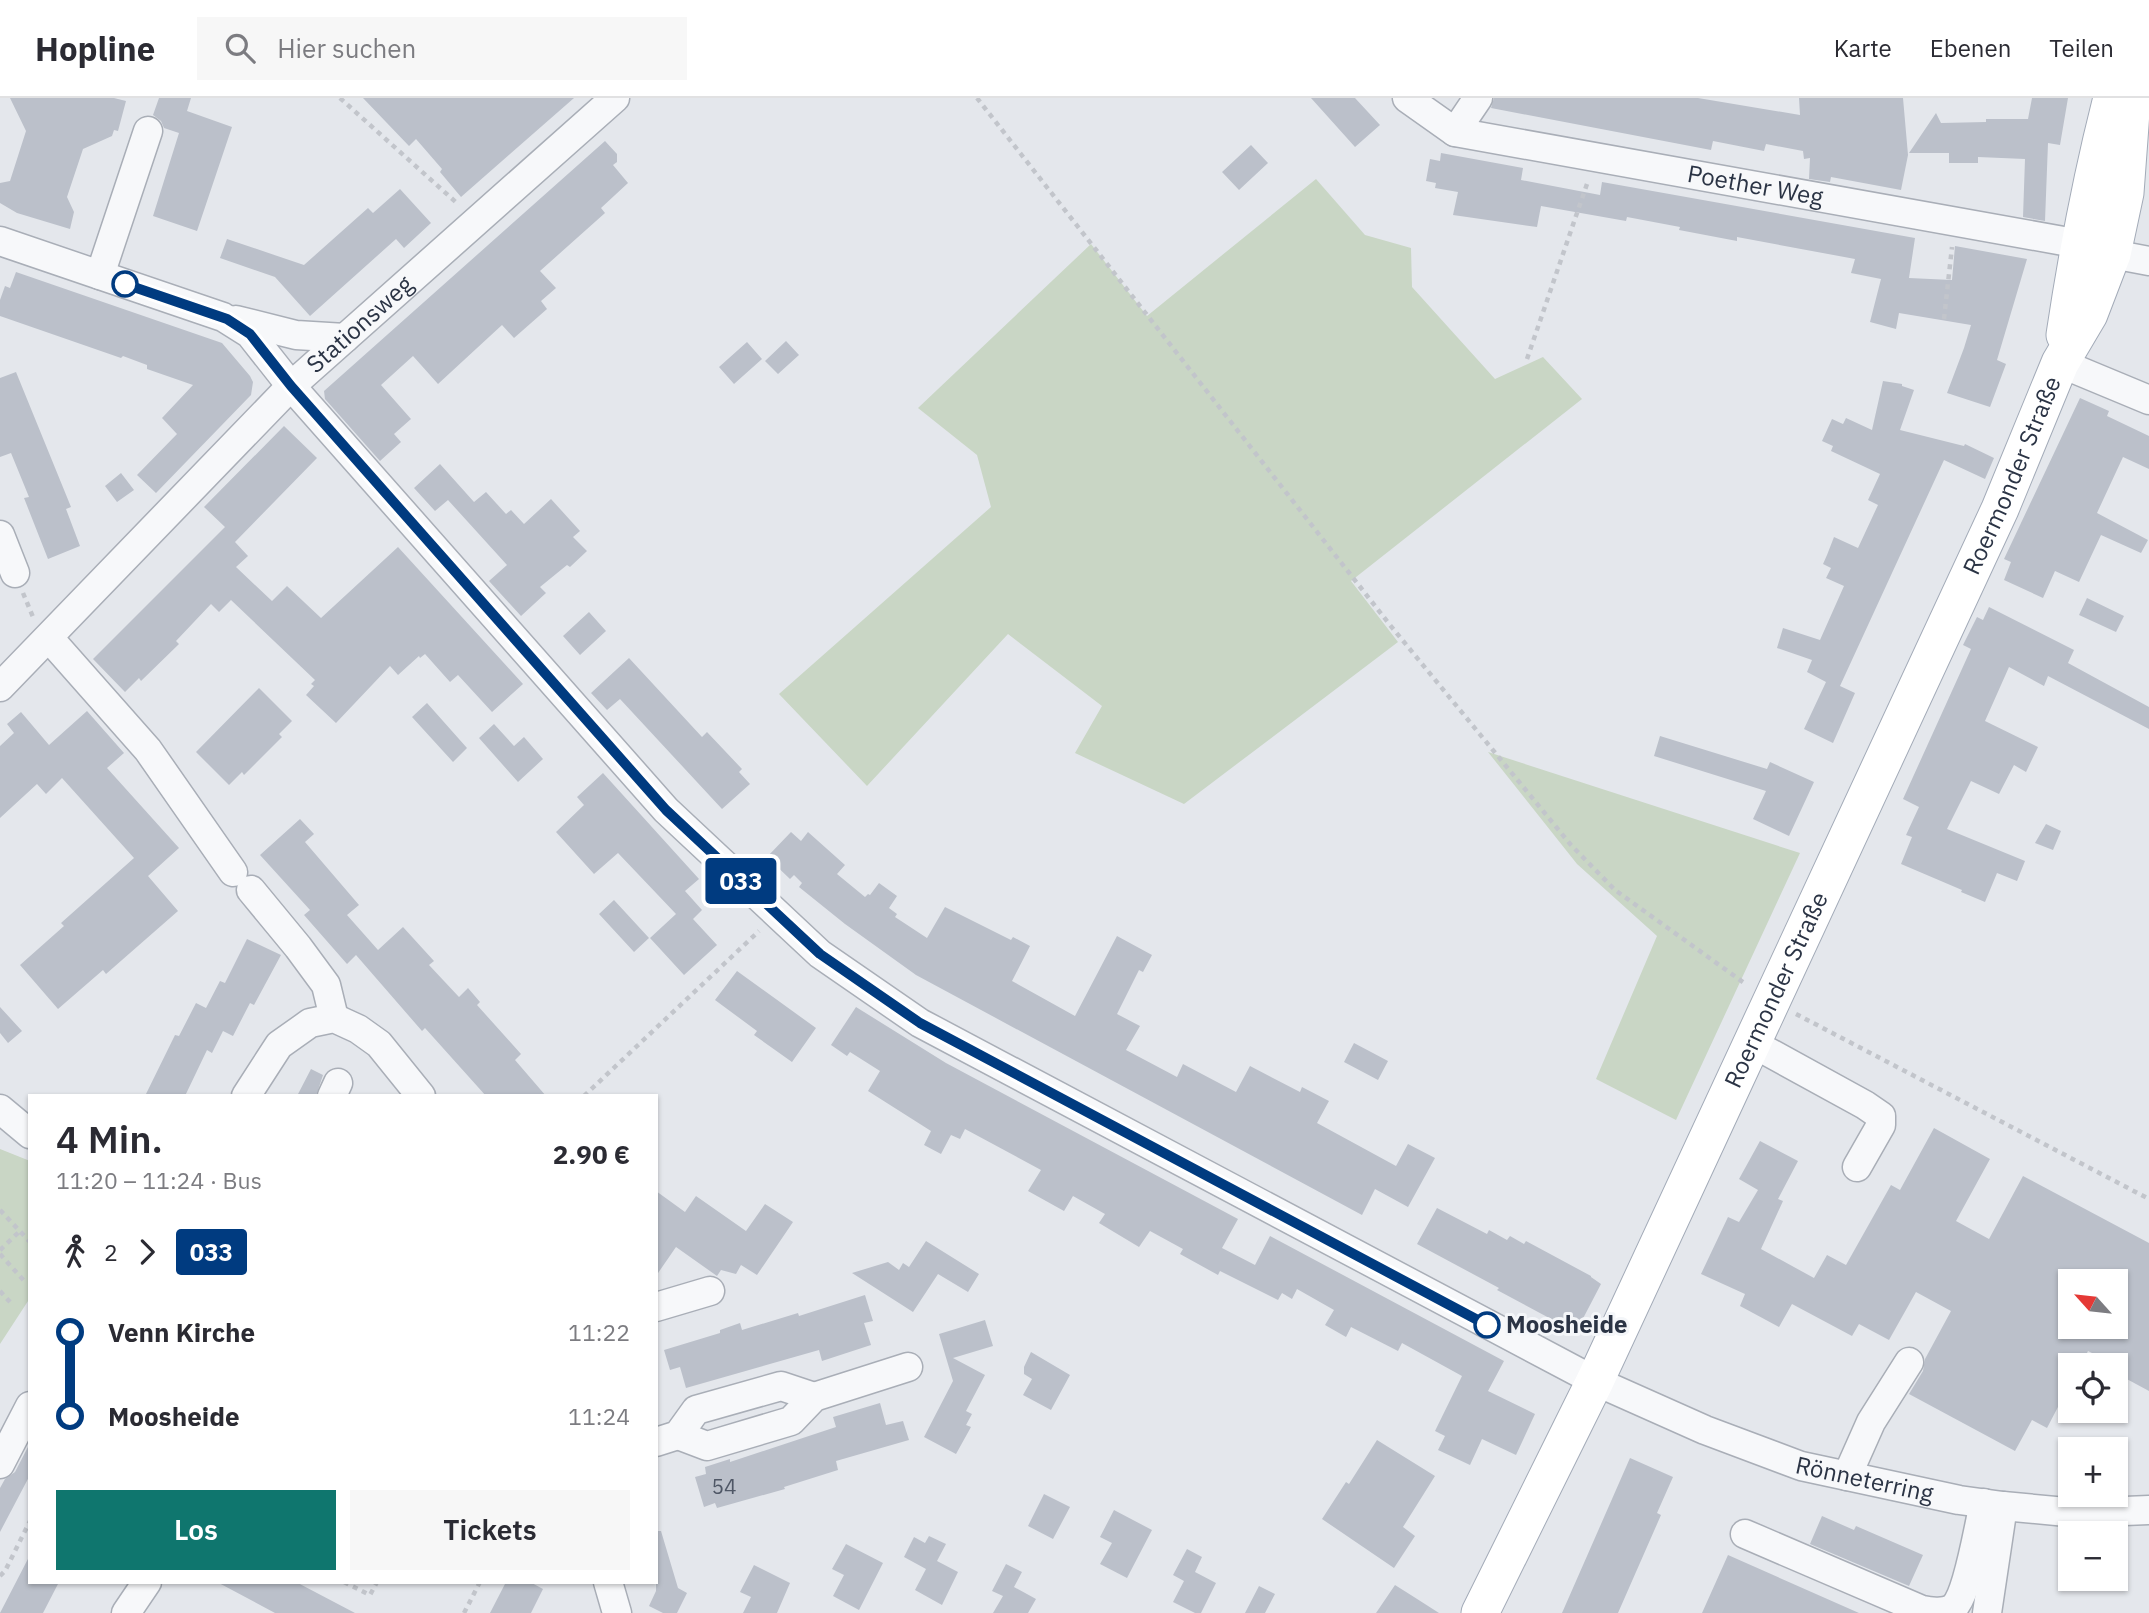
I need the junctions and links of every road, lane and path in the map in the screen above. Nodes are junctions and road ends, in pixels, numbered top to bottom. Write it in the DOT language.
graph roads {
  1 [pos="340,98"];
  2 [pos="615,98"];
  3 [pos="977,98"];
  4 [pos="1407,98"];
  5 [pos="1478,98"];
  6 [pos="2112,98"];
  7 [pos="2132,98"];
  8 [pos="148,131"];
  9 [pos="1455,132"];
  10 [pos="1596,157"];
  11 [pos="476,220"];
  12 [pos="1955,222"];
  13 [pos="0,240"];
  14 [pos="2095,249"];
  15 [pos="2149,261"];
  16 [pos="100,275"];
  17 [pos="223,317"];
  18 [pos="1944,319"];
  19 [pos="345,338"];
  20 [pos="1527,359"];
  21 [pos="2060,363"];
  22 [pos="291,386"];
  23 [pos="2149,400"];
  24 [pos="0,535"];
  25 [pos="15,573"];
  26 [pos="49,638"];
  27 [pos="0,687"];
  28 [pos="776,914"];
  29 [pos="1753,989"];
  30 [pos="1792,1012"];
  31 [pos="334,1018"];
  32 [pos="1752,1043"];
  33 [pos="247,1094"];
  34 [pos="419,1094"];
  35 [pos="586,1094"];
  36 [pos="0,1109"];
  37 [pos="28,1132"];
  38 [pos="1857,1167"];
  39 [pos="2149,1199"];
  40 [pos="0,1210"];
  41 [pos="20,1231"];
  42 [pos="28,1240"];
  43 [pos="0,1252"];
  44 [pos="26,1283"];
  45 [pos="710,1291"];
  46 [pos="0,1292"];
  47 [pos="10,1302"];
  48 [pos="658,1306"];
  49 [pos="1909,1362"];
  50 [pos="908,1367"];
  51 [pos="1595,1381"];
  52 [pos="814,1397"];
  53 [pos="28,1410"];
  54 [pos="667,1439"];
  55 [pos="0,1464"];
  56 [pos="1847,1476"];
  57 [pos="1994,1504"];
  58 [pos="2149,1510"];
  59 [pos="28,1525"];
  60 [pos="1745,1534"];
  61 [pos="0,1576"];
  62 [pos="145,1584"];
  63 [pos="348,1584"];
  64 [pos="376,1584"];
  65 [pos="479,1584"];
  66 [pos="609,1584"];
  67 [pos="126,1613"];
  68 [pos="464,1613"];
  69 [pos="617,1613"];
  70 [pos="1480,1613"];
  71 [pos="1987,1613"];
  1 -- 11 [label="path"];
  2 -- 11 [label="street, Stationsweg"];
  3 -- 29 [label="path"];
  4 -- 9 [label="street, Poether Weg"];
  5 -- 9 [label="street"];
  6 -- 14 [label="main road, Roermonder Straße"];
  7 -- 14 [label="main road, Roermonder Straße"];
  8 -- 16 [label="street"];
  9 -- 10 [label="street, Poether Weg"];
  10 -- 12 [label="street, Poether Weg"];
  10 -- 20 [label="path"];
  11 -- 19 [label="street, Stationsweg"];
  12 -- 14 [label="street, Poether Weg"];
  12 -- 18 [label="path"];
  13 -- 16 [label="street"];
  14 -- 15 [label="street, Poether Weg"];
  14 -- 21 [label="main road, Roermonder Straße"];
  16 -- 17 [label="street"];
  17 -- 19 [label="street"];
  17 -- 22 [label="street"];
  19 -- 22 [label="street, Stationsweg"];
  21 -- 23 [label="street"];
  21 -- 32 [label="main road, Roermonder Straße"];
  22 -- 26 [label="street, Stationsweg"];
  22 -- 28 [label="street"];
  24 -- 25 [label="street"];
  26 -- 27 [label="street, Stationsweg"];
  26 -- 31 [label="street"];
  28 -- 35 [label="path"];
  28 -- 51 [label="street"];
  30 -- 39 [label="path"];
  31 -- 33 [label="street"];
  31 -- 34 [label="street"];
  32 -- 38 [label="street"];
  32 -- 51 [label="main road, Roermonder Straße"];
  36 -- 37 [label="street"];
  40 -- 41 [label="path"];
  41 -- 42 [label="path"];
  41 -- 43 [label="path"];
  43 -- 44 [label="path"];
  45 -- 48 [label="street"];
  46 -- 47 [label="path"];
  49 -- 56 [label="street"];
  50 -- 52 [label="street"];
  51 -- 56 [label="street, Rönneterring"];
  51 -- 70 [label="main road, Roermonder Straße"];
  52 -- 54 [label="street"];
  52 -- 54 [label="street"];
  53 -- 55 [label="street"];
  56 -- 57 [label="street, Rönneterring"];
  57 -- 58 [label="street, Rönneterring"];
  57 -- 60 [label="street"];
  57 -- 71 [label="street"];
  59 -- 61 [label="path"];
  62 -- 67 [label="street"];
  63 -- 64 [label="path"];
  65 -- 68 [label="path"];
  66 -- 69 [label="street"];
}
